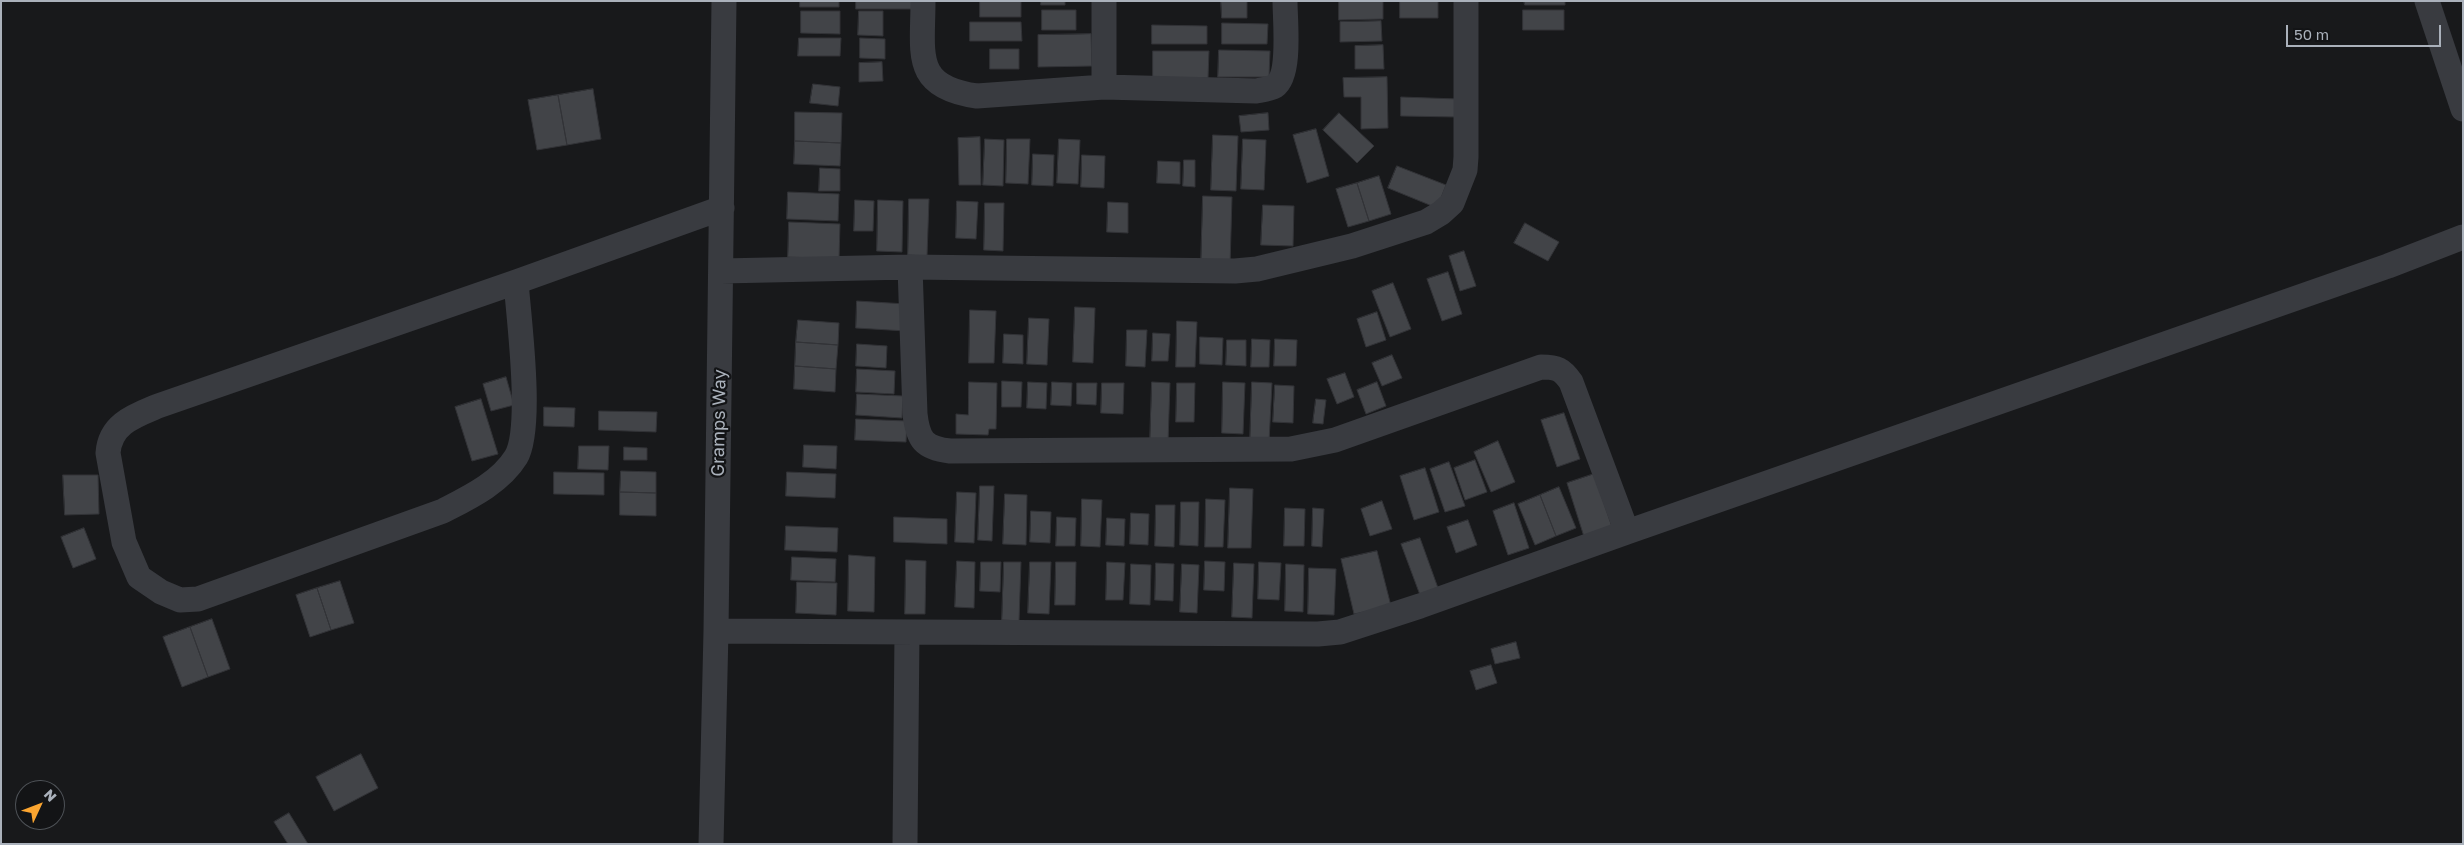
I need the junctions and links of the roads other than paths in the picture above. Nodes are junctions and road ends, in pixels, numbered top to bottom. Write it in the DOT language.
graph roads {
  1 [pos="724,1"];
  2 [pos="924,1"];
  3 [pos="1104,1"];
  4 [pos="1285,1"];
  5 [pos="1466,1"];
  6 [pos="2428,1"];
  7 [pos="1104,87"];
  8 [pos="2463,108"];
  9 [pos="722,208"];
  10 [pos="2463,237"];
  11 [pos="910,267"];
  12 [pos="721,272"];
  13 [pos="516,282"];
  14 [pos="1627,532"];
  15 [pos="716,631"];
  16 [pos="907,632"];
  17 [pos="711,844"];
  18 [pos="905,844"];
  1 -- 9 [label="street, Gramps Way"];
  2 -- 7 [label="street"];
  3 -- 7 [label="street"];
  4 -- 7 [label="street"];
  5 -- 11 [label="street"];
  6 -- 8 [label="street"];
  9 -- 12 [label="street, Gramps Way"];
  9 -- 13 [label="street"];
  10 -- 14 [label="street"];
  11 -- 12 [label="street"];
  11 -- 14 [label="street"];
  12 -- 15 [label="street, Gramps Way"];
  13 -- 13 [label="street"];
  14 -- 16 [label="street"];
  15 -- 16 [label="street"];
  15 -- 17 [label="street, Gramps Way"];
  16 -- 18 [label="street"];
}
